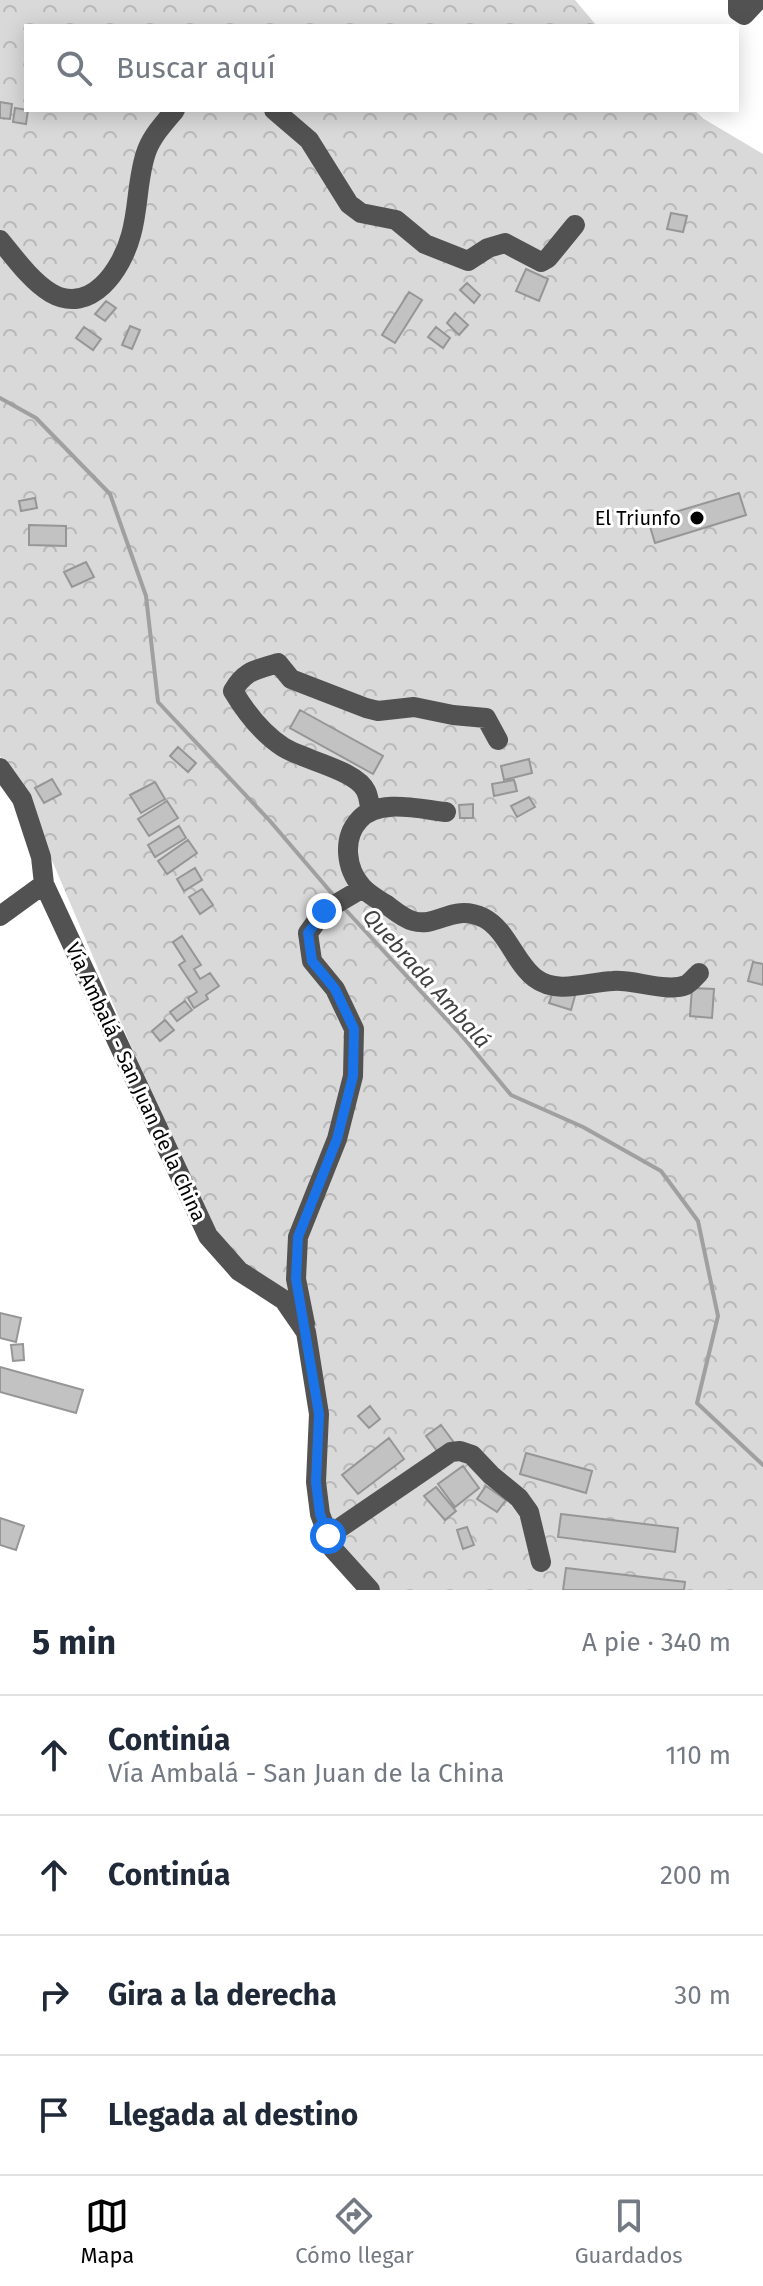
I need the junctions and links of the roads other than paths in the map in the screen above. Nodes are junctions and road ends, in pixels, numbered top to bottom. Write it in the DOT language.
graph roads {
  1 [pos="738,0"];
  2 [pos="758,0"];
  3 [pos="173,112"];
  4 [pos="276,112"];
  5 [pos="575,225"];
  6 [pos="0,240"];
  7 [pos="498,740"];
  8 [pos="0,768"];
  9 [pos="371,810"];
  10 [pos="446,812"];
  11 [pos="44,884"];
  12 [pos="363,888"];
  13 [pos="0,916"];
  14 [pos="699,973"];
  15 [pos="306,1332"];
  16 [pos="328,1536"];
  17 [pos="541,1562"];
  18 [pos="370,1590"];
  1 -- 2 [label="street"];
  3 -- 6 [label="street"];
  4 -- 5 [label="street"];
  7 -- 9 [label="street"];
  8 -- 11 [label="street, Vía Ambalá - San Juan de la China"];
  9 -- 10 [label="street"];
  9 -- 12 [label="street"];
  11 -- 13 [label="street"];
  11 -- 15 [label="street, Vía Ambalá - San Juan de la China"];
  12 -- 14 [label="street"];
  12 -- 15 [label="street"];
  15 -- 16 [label="street, Vía Ambalá - San Juan de la China"];
  16 -- 17 [label="street"];
  16 -- 18 [label="street, Vía Ambalá - San Juan de la China"];
}
